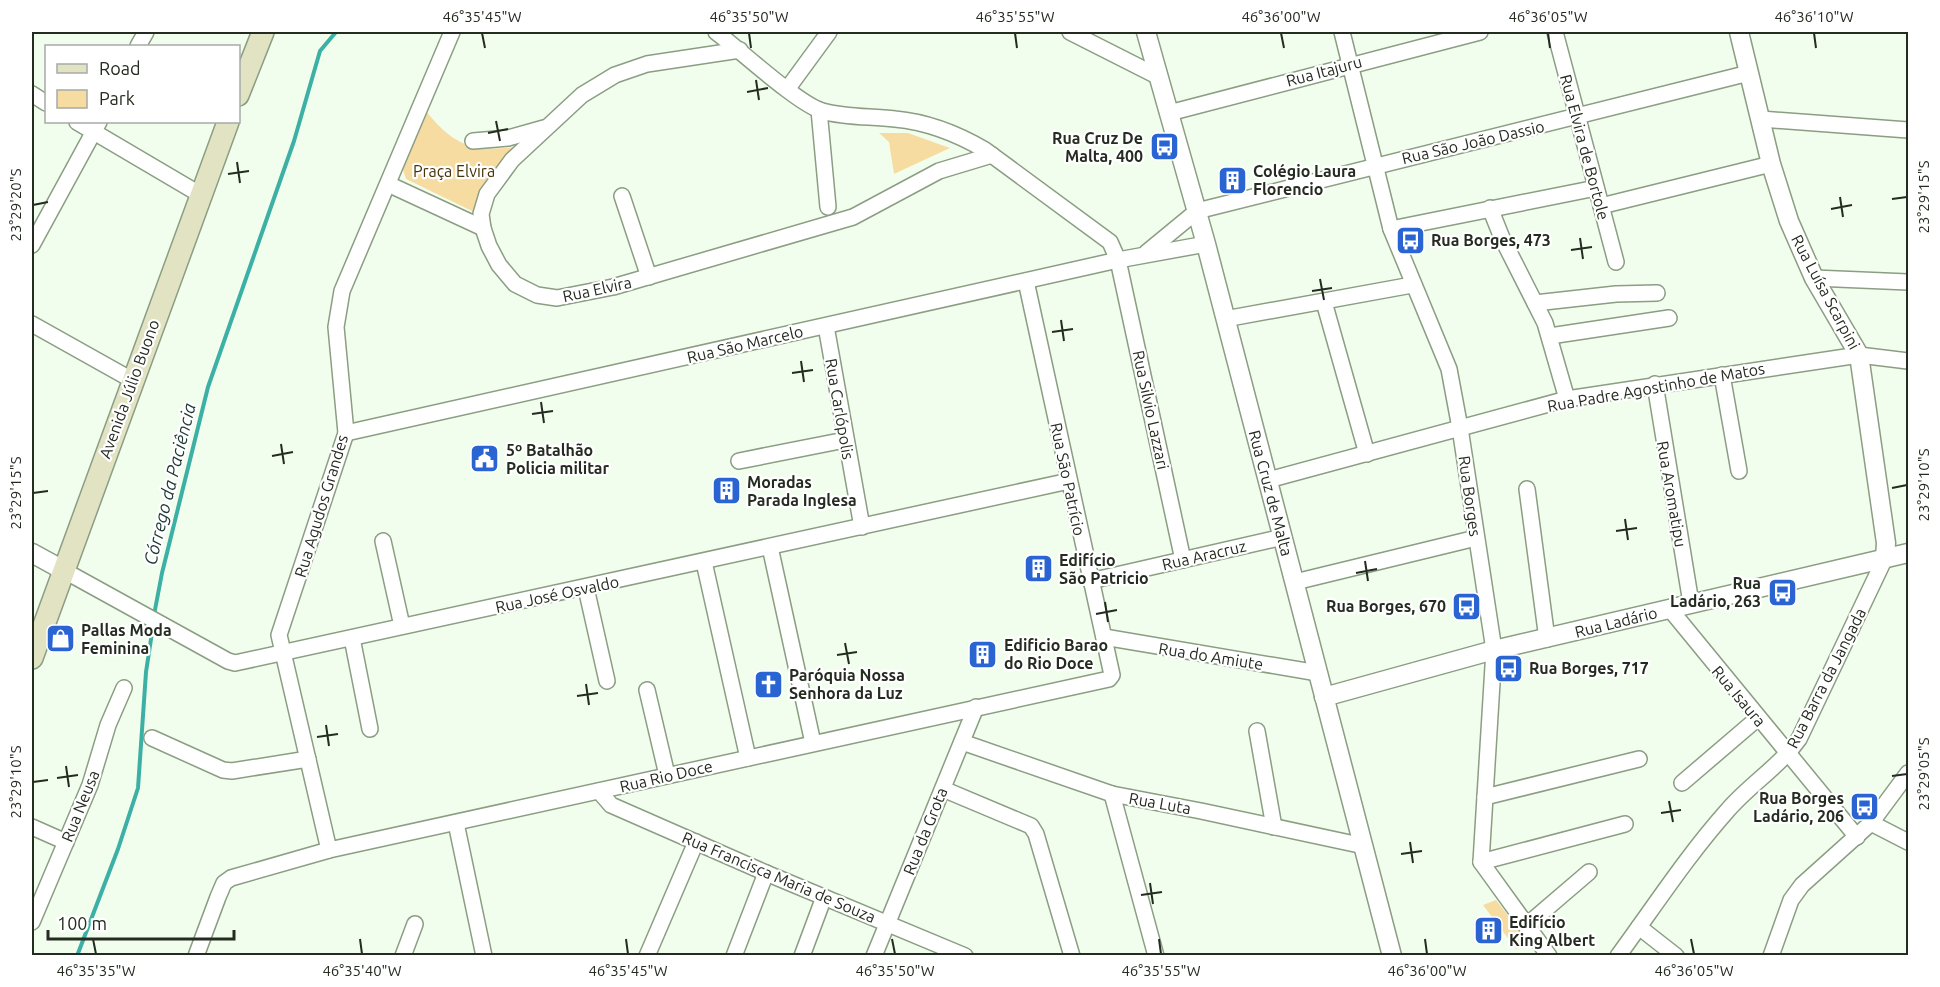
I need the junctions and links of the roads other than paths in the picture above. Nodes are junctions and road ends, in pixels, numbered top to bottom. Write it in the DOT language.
graph roads {
  1 [pos="263,32"];
  2 [pos="452,32"];
  3 [pos="716,32"];
  4 [pos="829,32"];
  5 [pos="1070,32"];
  6 [pos="1146,32"];
  7 [pos="1341,32"];
  8 [pos="1480,32"];
  9 [pos="1555,32"];
  10 [pos="1739,32"];
  11 [pos="740,50"];
  12 [pos="1349,64"];
  13 [pos="1749,73"];
  14 [pos="1157,76"];
  15 [pos="788,88"];
  16 [pos="240,90"];
  17 [pos="32,94"];
  18 [pos="45,102"];
  19 [pos="819,110"];
  20 [pos="1169,113"];
  21 [pos="1577,118"];
  22 [pos="1761,119"];
  23 [pos="81,123"];
  24 [pos="228,123"];
  25 [pos="96,127"];
  26 [pos="544,128"];
  27 [pos="1908,130"];
  28 [pos="473,141"];
  29 [pos="992,155"];
  30 [pos="1771,164"];
  31 [pos="1374,166"];
  32 [pos="388,184"];
  33 [pos="1596,188"];
  34 [pos="201,195"];
  35 [pos="622,196"];
  36 [pos="1601,206"];
  37 [pos="828,207"];
  38 [pos="1490,208"];
  39 [pos="1197,211"];
  40 [pos="483,228"];
  41 [pos="1391,230"];
  42 [pos="1206,244"];
  43 [pos="32,245"];
  44 [pos="1143,255"];
  45 [pos="1118,260"];
  46 [pos="1616,261"];
  47 [pos="649,278"];
  48 [pos="1814,278"];
  49 [pos="1026,281"];
  50 [pos="1908,282"];
  51 [pos="1412,285"];
  52 [pos="1657,293"];
  53 [pos="1324,302"];
  54 [pos="1536,303"];
  55 [pos="1669,318"];
  56 [pos="1225,319"];
  57 [pos="32,324"];
  58 [pos="826,326"];
  59 [pos="1550,336"];
  60 [pos="1859,355"];
  61 [pos="1908,361"];
  62 [pos="1722,375"];
  63 [pos="132,380"];
  64 [pos="1655,384"];
  65 [pos="1567,399"];
  66 [pos="1460,428"];
  67 [pos="346,432"];
  68 [pos="845,440"];
  69 [pos="1367,454"];
  70 [pos="739,462"];
  71 [pos="1739,471"];
  72 [pos="1268,480"];
  73 [pos="1069,481"];
  74 [pos="1527,489"];
  75 [pos="862,527"];
  76 [pos="1283,537"];
  77 [pos="1476,538"];
  78 [pos="383,542"];
  79 [pos="770,547"];
  80 [pos="32,553"];
  81 [pos="1908,553"];
  82 [pos="1885,558"];
  83 [pos="1183,560"];
  84 [pos="704,562"];
  85 [pos="63,570"];
  86 [pos="1090,581"];
  87 [pos="1295,582"];
  88 [pos="586,588"];
  89 [pos="1691,603"];
  90 [pos="1669,608"];
  91 [pos="402,627"];
  92 [pos="1104,637"];
  93 [pos="352,638"];
  94 [pos="1547,639"];
  95 [pos="1494,650"];
  96 [pos="283,653"];
  97 [pos="32,657"];
  98 [pos="1318,673"];
  99 [pos="1111,677"];
  100 [pos="607,681"];
  101 [pos="124,688"];
  102 [pos="647,690"];
  103 [pos="1324,697"];
  104 [pos="976,707"];
  105 [pos="1758,718"];
  106 [pos="370,729"];
  107 [pos="1257,731"];
  108 [pos="152,738"];
  109 [pos="962,742"];
  110 [pos="813,743"];
  111 [pos="1788,753"];
  112 [pos="748,758"];
  113 [pos="308,759"];
  114 [pos="1639,759"];
  115 [pos="1908,773"];
  116 [pos="667,775"];
  117 [pos="1682,783"];
  118 [pos="943,789"];
  119 [pos="599,791"];
  120 [pos="1112,794"];
  121 [pos="1485,797"];
  122 [pos="456,823"];
  123 [pos="1871,823"];
  124 [pos="1624,824"];
  125 [pos="32,827"];
  126 [pos="1274,827"];
  127 [pos="1857,837"];
  128 [pos="66,842"];
  129 [pos="696,842"];
  130 [pos="1908,842"];
  131 [pos="1364,846"];
  132 [pos="329,850"];
  133 [pos="1481,862"];
  134 [pos="1589,872"];
  135 [pos="766,873"];
  136 [pos="825,897"];
  137 [pos="32,922"];
  138 [pos="887,923"];
  139 [pos="415,924"];
  140 [pos="1526,926"];
  141 [pos="1639,927"];
  142 [pos="196,956"];
  143 [pos="403,956"];
  144 [pos="484,956"];
  145 [pos="647,956"];
  146 [pos="734,956"];
  147 [pos="801,956"];
  148 [pos="874,956"];
  149 [pos="965,956"];
  150 [pos="1072,956"];
  151 [pos="1156,956"];
  152 [pos="1392,956"];
  153 [pos="1549,956"];
  154 [pos="1618,956"];
  155 [pos="1676,956"];
  156 [pos="1772,956"];
  1 -- 16 [label="main road"];
  2 -- 32 [label="street, Rua Agudos Grandes"];
  3 -- 11 [label="street"];
  4 -- 15 [label="street"];
  5 -- 14 [label="street"];
  6 -- 14 [label="street, Rua Cruz de Malta"];
  7 -- 12 [label="street, Rua Borges"];
  8 -- 12 [label="street, Rua Itajuru"];
  9 -- 21 [label="street, Rua Elvira de Bortole"];
  10 -- 13 [label="street, Rua Luísa Scarpini"];
  11 -- 15 [label="street"];
  11 -- 26 [label="street, Rua Elvira"];
  12 -- 20 [label="street, Rua Itajuru"];
  12 -- 31 [label="street, Rua Borges"];
  13 -- 21 [label="street, Rua São João Dassio"];
  13 -- 22 [label="street, Rua Luísa Scarpini"];
  14 -- 20 [label="street, Rua Cruz de Malta"];
  15 -- 19 [label="street"];
  17 -- 18 [label="street"];
  19 -- 29 [label="street"];
  19 -- 37 [label="street"];
  20 -- 39 [label="street, Rua Cruz de Malta"];
  21 -- 31 [label="street, Rua São João Dassio"];
  21 -- 33 [label="street, Rua Elvira de Bortole"];
  22 -- 27 [label="street"];
  22 -- 30 [label="street, Rua Luísa Scarpini"];
  23 -- 25 [label="street"];
  24 -- 34 [label="main road, Avenida Júlio Buono"];
  25 -- 34 [label="street"];
  25 -- 43 [label="street"];
  26 -- 28 [label="street"];
  26 -- 40 [label="street, Rua Elvira"];
  29 -- 45 [label="street"];
  29 -- 47 [label="street, Rua Elvira"];
  30 -- 36 [label="street"];
  30 -- 48 [label="street, Rua Luísa Scarpini"];
  31 -- 39 [label="street, Rua São João Dassio"];
  31 -- 41 [label="street, Rua Borges"];
  32 -- 40 [label="street"];
  32 -- 67 [label="street, Rua Agudos Grandes"];
  33 -- 36 [label="street, Rua Elvira de Bortole"];
  33 -- 38 [label="street"];
  34 -- 63 [label="main road, Avenida Júlio Buono"];
  35 -- 47 [label="street"];
  36 -- 46 [label="street, Rua Elvira de Bortole"];
  38 -- 41 [label="street"];
  38 -- 54 [label="street"];
  39 -- 42 [label="street, Rua Cruz de Malta"];
  39 -- 44 [label="street, Rua São Marcelo"];
  40 -- 47 [label="street, Rua Elvira"];
  41 -- 51 [label="street, Rua Borges"];
  42 -- 44 [label="street, Rua São Marcelo"];
  42 -- 56 [label="street, Rua Cruz de Malta"];
  44 -- 45 [label="street, Rua São Marcelo"];
  45 -- 49 [label="street, Rua São Marcelo"];
  45 -- 83 [label="street, Rua Silvio Lazzari"];
  48 -- 50 [label="street"];
  48 -- 60 [label="street, Rua Luísa Scarpini"];
  49 -- 58 [label="street, Rua São Marcelo"];
  49 -- 73 [label="street, Rua São Patrício"];
  51 -- 53 [label="street"];
  51 -- 66 [label="street, Rua Borges"];
  52 -- 54 [label="street"];
  53 -- 56 [label="street"];
  53 -- 69 [label="street"];
  54 -- 59 [label="street"];
  55 -- 59 [label="street"];
  56 -- 72 [label="street, Rua Cruz de Malta"];
  57 -- 63 [label="street"];
  58 -- 67 [label="street, Rua São Marcelo"];
  58 -- 68 [label="street, Rua Carlópolis"];
  59 -- 65 [label="street"];
  60 -- 61 [label="street, Rua Padre Agostinho de Matos"];
  60 -- 62 [label="street, Rua Padre Agostinho de Matos"];
  60 -- 82 [label="street, Rua Luísa Scarpini"];
  62 -- 64 [label="street, Rua Padre Agostinho de Matos"];
  62 -- 71 [label="street"];
  63 -- 85 [label="main road, Avenida Júlio Buono"];
  64 -- 65 [label="street, Rua Padre Agostinho de Matos"];
  64 -- 89 [label="street, Rua Aromatipu"];
  65 -- 66 [label="street, Rua Padre Agostinho de Matos"];
  66 -- 69 [label="street, Rua Padre Agostinho de Matos"];
  66 -- 77 [label="street, Rua Borges"];
  67 -- 96 [label="street, Rua Agudos Grandes"];
  68 -- 70 [label="street"];
  68 -- 75 [label="street, Rua Carlópolis"];
  69 -- 72 [label="street, Rua Padre Agostinho de Matos"];
  72 -- 76 [label="street, Rua Cruz de Malta"];
  73 -- 75 [label="street, Rua José Osvaldo"];
  73 -- 86 [label="street, Rua São Patrício"];
  74 -- 94 [label="street"];
  75 -- 79 [label="street, Rua José Osvaldo"];
  76 -- 83 [label="street, Rua Aracruz"];
  76 -- 87 [label="street, Rua Cruz de Malta"];
  77 -- 87 [label="street"];
  77 -- 95 [label="street, Rua Borges"];
  78 -- 91 [label="street"];
  79 -- 84 [label="street, Rua José Osvaldo"];
  79 -- 110 [label="street"];
  80 -- 85 [label="street"];
  81 -- 82 [label="street, Rua Ladário"];
  82 -- 89 [label="street, Rua Ladário"];
  82 -- 111 [label="street, Rua Barra da Jangada"];
  83 -- 86 [label="street, Rua Aracruz"];
  84 -- 88 [label="street, Rua José Osvaldo"];
  84 -- 112 [label="street"];
  85 -- 96 [label="street, Rua José Osvaldo"];
  85 -- 97 [label="main road, Avenida Júlio Buono"];
  86 -- 92 [label="street, Rua São Patrício"];
  87 -- 98 [label="street, Rua Cruz de Malta"];
  88 -- 91 [label="street, Rua José Osvaldo"];
  88 -- 100 [label="street"];
  89 -- 90 [label="street, Rua Ladário"];
  90 -- 94 [label="street, Rua Ladário"];
  90 -- 105 [label="street, Rua Isaura"];
  91 -- 93 [label="street, Rua José Osvaldo"];
  92 -- 98 [label="street, Rua do Amiute"];
  92 -- 99 [label="street, Rua São Patrício"];
  93 -- 96 [label="street, Rua José Osvaldo"];
  93 -- 106 [label="street"];
  94 -- 95 [label="street, Rua Ladário"];
  95 -- 103 [label="street, Rua Ladário"];
  95 -- 121 [label="street, Rua Borges"];
  96 -- 113 [label="street, Rua Agudos Grandes"];
  98 -- 103 [label="street, Rua Cruz de Malta"];
  99 -- 104 [label="street, Rua Rio Doce"];
  101 -- 128 [label="street, Rua Neusa"];
  102 -- 116 [label="street"];
  103 -- 131 [label="street, Rua Cruz de Malta"];
  104 -- 109 [label="street, Rua da Grota"];
  104 -- 110 [label="street, Rua Rio Doce"];
  105 -- 111 [label="street, Rua Isaura"];
  105 -- 117 [label="street"];
  107 -- 126 [label="street"];
  108 -- 113 [label="street"];
  109 -- 118 [label="street, Rua da Grota"];
  109 -- 120 [label="street, Rua Luta"];
  110 -- 112 [label="street, Rua Rio Doce"];
  111 -- 127 [label="street, Rua Isaura"];
  111 -- 141 [label="street, Rua Barra da Jangada"];
  112 -- 116 [label="street, Rua Rio Doce"];
  113 -- 132 [label="street, Rua Agudos Grandes"];
  114 -- 121 [label="street"];
  115 -- 123 [label="street"];
  116 -- 119 [label="street, Rua Rio Doce"];
  118 -- 138 [label="street, Rua da Grota"];
  118 -- 150 [label="street"];
  119 -- 122 [label="street, Rua Rio Doce"];
  119 -- 129 [label="street, Rua Francisca Maria de Souza"];
  120 -- 126 [label="street, Rua Luta"];
  120 -- 151 [label="street"];
  121 -- 133 [label="street, Rua Borges"];
  122 -- 132 [label="street, Rua Rio Doce"];
  122 -- 144 [label="street"];
  123 -- 127 [label="street"];
  123 -- 130 [label="street"];
  124 -- 133 [label="street"];
  125 -- 128 [label="street"];
  126 -- 131 [label="street, Rua Luta"];
  127 -- 156 [label="street"];
  128 -- 137 [label="street, Rua Neusa"];
  129 -- 135 [label="street, Rua Francisca Maria de Souza"];
  129 -- 145 [label="street"];
  131 -- 152 [label="street, Rua Cruz de Malta"];
  132 -- 142 [label="street, Rua Rio Doce"];
  133 -- 140 [label="street"];
  134 -- 140 [label="street"];
  135 -- 136 [label="street, Rua Francisca Maria de Souza"];
  135 -- 146 [label="street"];
  136 -- 138 [label="street, Rua Francisca Maria de Souza"];
  136 -- 147 [label="street"];
  138 -- 148 [label="street, Rua da Grota"];
  138 -- 149 [label="street, Rua Francisca Maria de Souza"];
  139 -- 143 [label="street"];
  140 -- 153 [label="street"];
  141 -- 154 [label="street, Rua Barra da Jangada"];
  141 -- 155 [label="street"];
}
